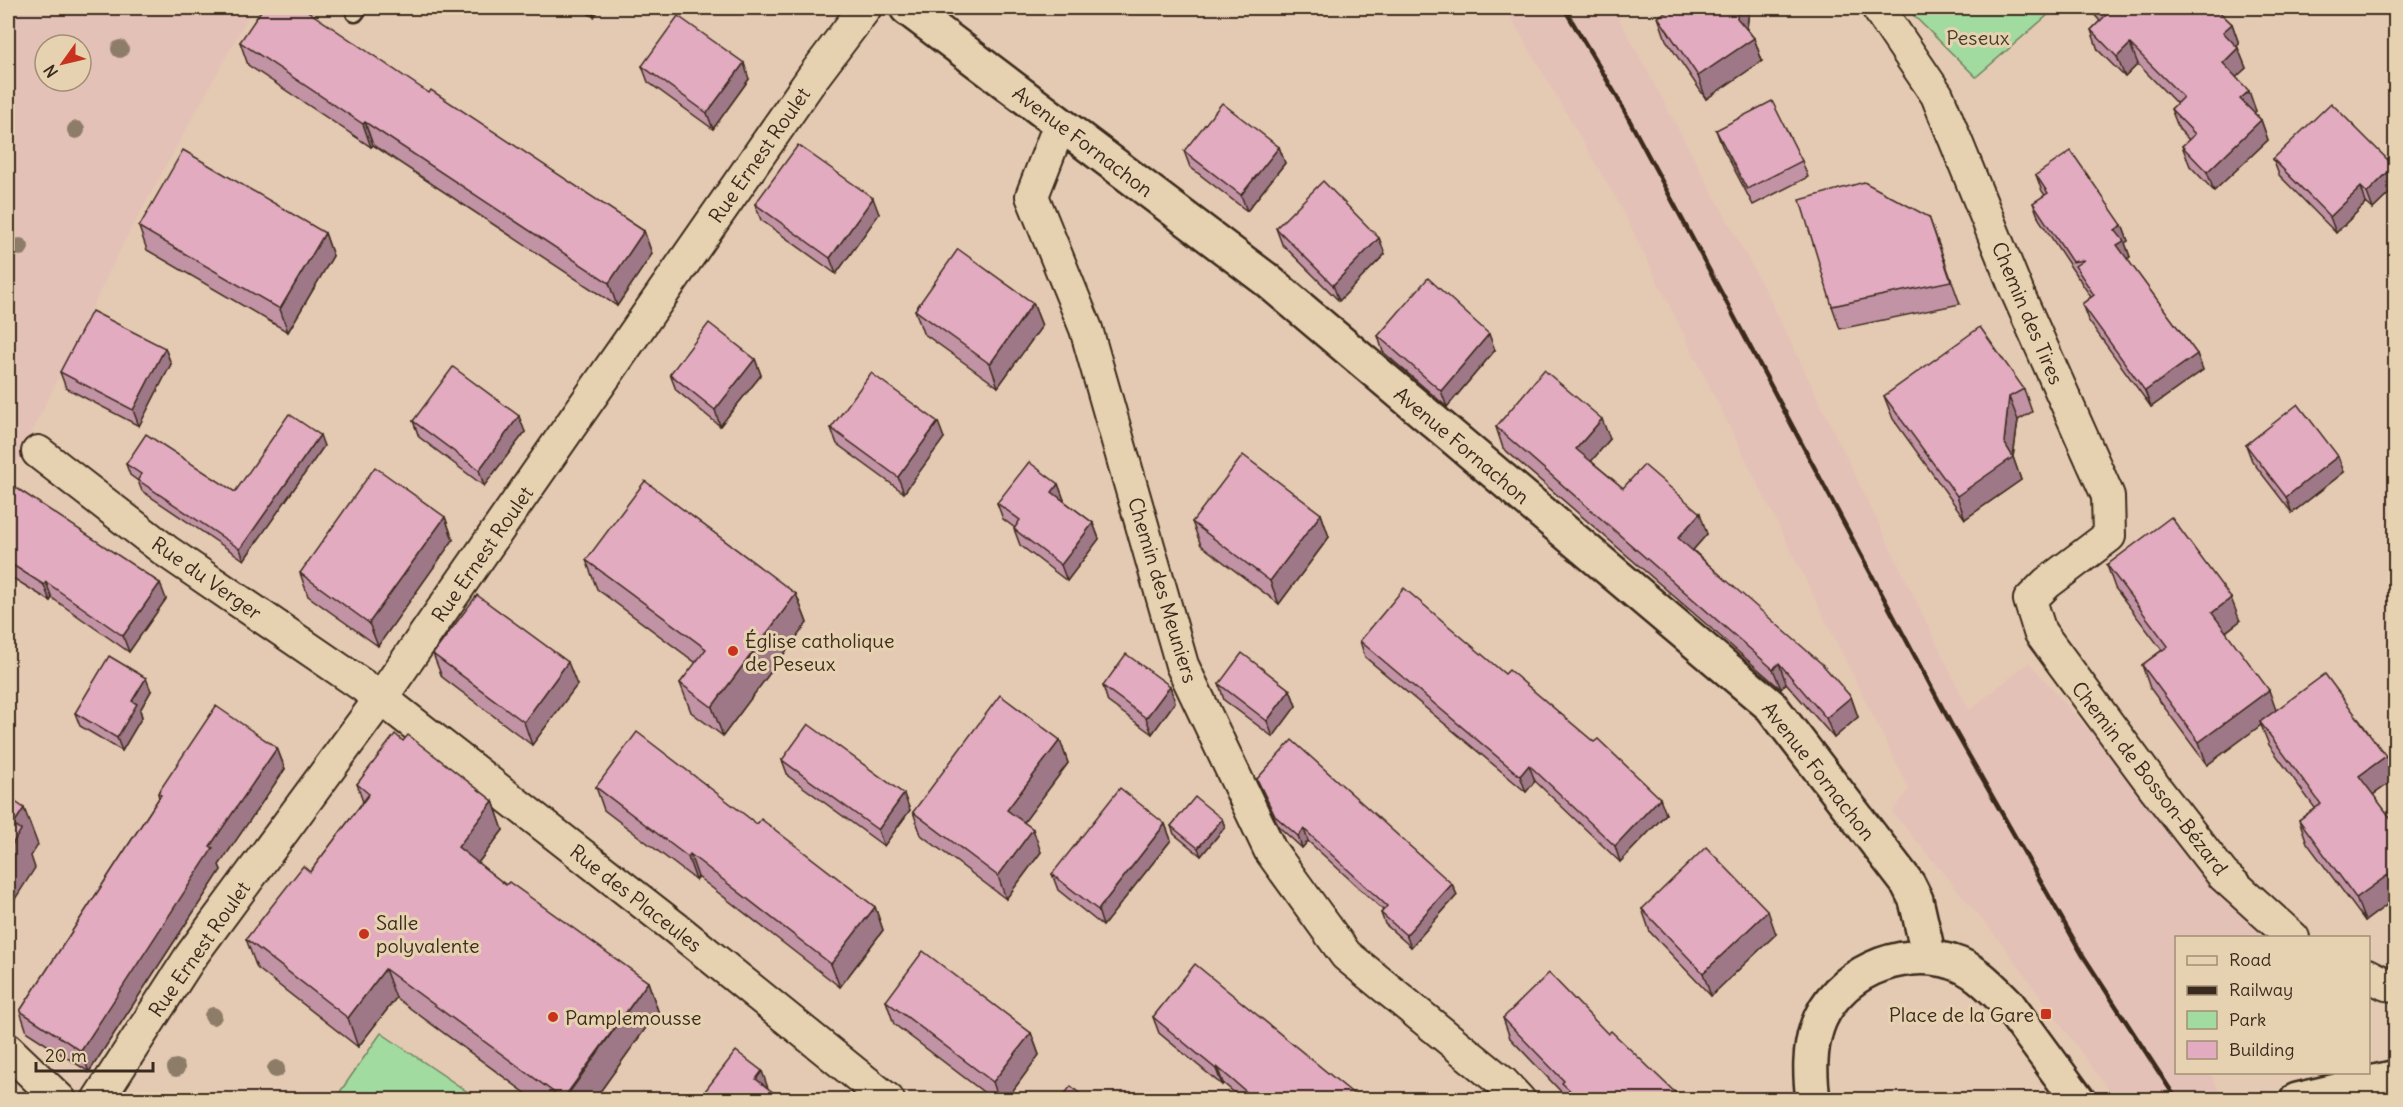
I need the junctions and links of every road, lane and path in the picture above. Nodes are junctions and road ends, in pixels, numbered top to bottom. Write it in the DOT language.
graph roads {
  1 [pos="865,8"];
  2 [pos="907,8"];
  3 [pos="1878,8"];
  4 [pos="1060,124"];
  5 [pos="38,452"];
  6 [pos="2030,600"];
  7 [pos="381,698"];
  8 [pos="2291,936"];
  9 [pos="1929,957"];
  10 [pos="2370,976"];
  11 [pos="2396,985"];
  12 [pos="8,1050"];
  13 [pos="2396,1077"];
  14 [pos="60,1100"];
  15 [pos="98,1100"];
  16 [pos="888,1100"];
  17 [pos="1519,1100"];
  18 [pos="1813,1100"];
  19 [pos="2078,1100"];
  20 [pos="2297,1100"];
  1 -- 7 [label="street, Rue Ernest Roulet"];
  2 -- 4 [label="street, Avenue Fornachon"];
  3 -- 6 [label="street, Chemin des Tires"];
  4 -- 9 [label="street, Avenue Fornachon"];
  4 -- 17 [label="street, Chemin des Meuniers"];
  5 -- 7 [label="street, Rue du Verger"];
  6 -- 8 [label="street, Chemin de Bosson-Bézard"];
  7 -- 15 [label="street, Rue Ernest Roulet"];
  7 -- 16 [label="street, Rue des Placeules"];
  9 -- 18 [label="street"];
  9 -- 19 [label="street"];
  10 -- 11 [label="street"];
  12 -- 14 [label="street"];
  13 -- 20 [label="street"];
}
